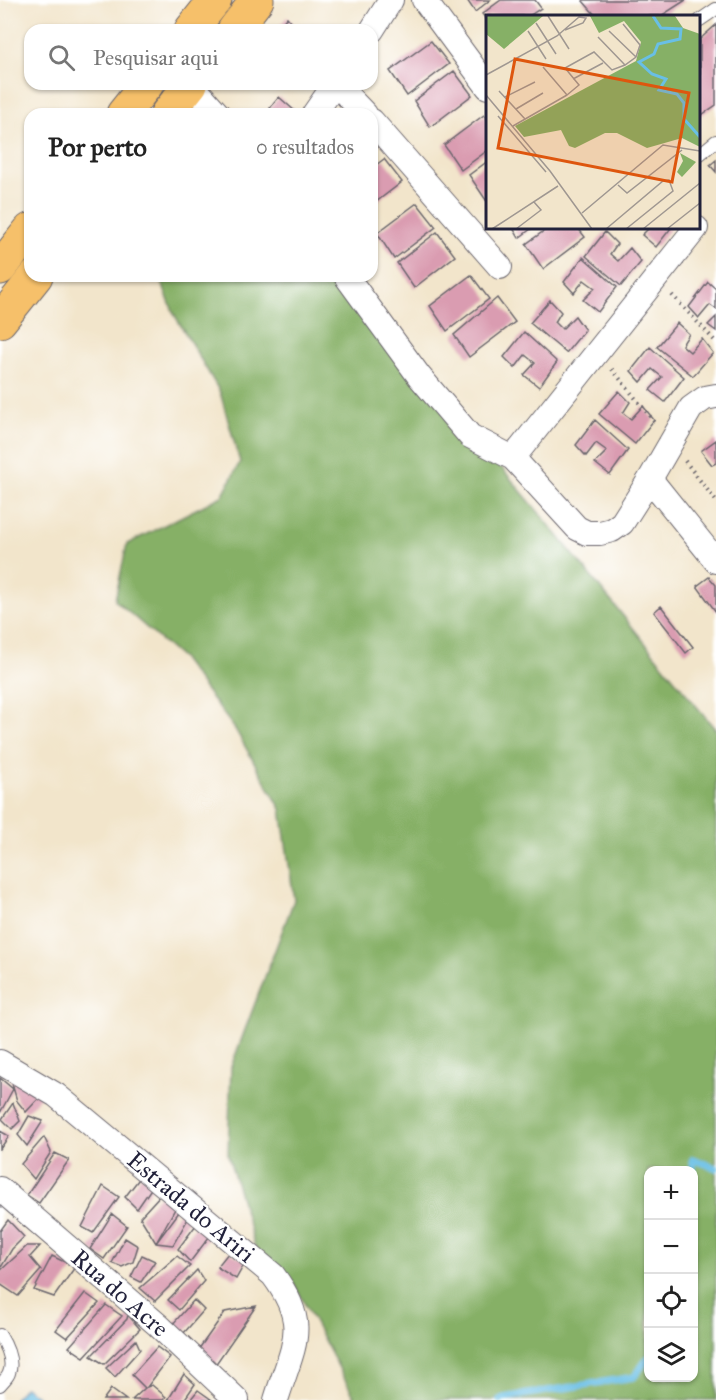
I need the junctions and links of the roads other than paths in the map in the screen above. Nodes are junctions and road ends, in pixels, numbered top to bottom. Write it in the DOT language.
graph roads {
  1 [pos="215,0"];
  2 [pos="257,0"];
  3 [pos="391,0"];
  4 [pos="424,0"];
  5 [pos="716,9"];
  6 [pos="701,19"];
  7 [pos="196,24"];
  8 [pos="239,24"];
  9 [pos="376,24"];
  10 [pos="486,84"];
  11 [pos="142,90"];
  12 [pos="186,90"];
  13 [pos="196,90"];
  14 [pos="331,90"];
  15 [pos="341,90"];
  16 [pos="128,108"];
  17 [pos="172,108"];
  18 [pos="213,108"];
  19 [pos="318,108"];
  20 [pos="359,108"];
  21 [pos="378,129"];
  22 [pos="716,141"];
  23 [pos="701,152"];
  24 [pos="694,230"];
  25 [pos="24,238"];
  26 [pos="500,267"];
  27 [pos="0,268"];
  28 [pos="31,282"];
  29 [pos="350,282"];
  30 [pos="0,321"];
  31 [pos="716,396"];
  32 [pos="513,458"];
  33 [pos="650,479"];
  34 [pos="716,561"];
  35 [pos="0,1062"];
  36 [pos="0,1189"];
  37 [pos="0,1335"];
  38 [pos="0,1384"];
  39 [pos="237,1400"];
  40 [pos="276,1400"];
  1 -- 7 [label="main road"];
  2 -- 8 [label="main road"];
  3 -- 9 [label="street"];
  4 -- 10 [label="street"];
  5 -- 6 [label="lane"];
  11 -- 16 [label="main road"];
  12 -- 17 [label="main road"];
  13 -- 18 [label="street"];
  14 -- 19 [label="street"];
  15 -- 20 [label="street"];
  21 -- 26 [label="street"];
  22 -- 23 [label="lane"];
  24 -- 32 [label="street"];
  25 -- 27 [label="main road"];
  28 -- 30 [label="main road"];
  29 -- 32 [label="street"];
  31 -- 33 [label="street"];
  32 -- 33 [label="street"];
  33 -- 34 [label="street"];
  35 -- 40 [label="street, Estrada do Ariri"];
  36 -- 39 [label="street, Rua do Acre"];
  37 -- 38 [label="lane"];
}
